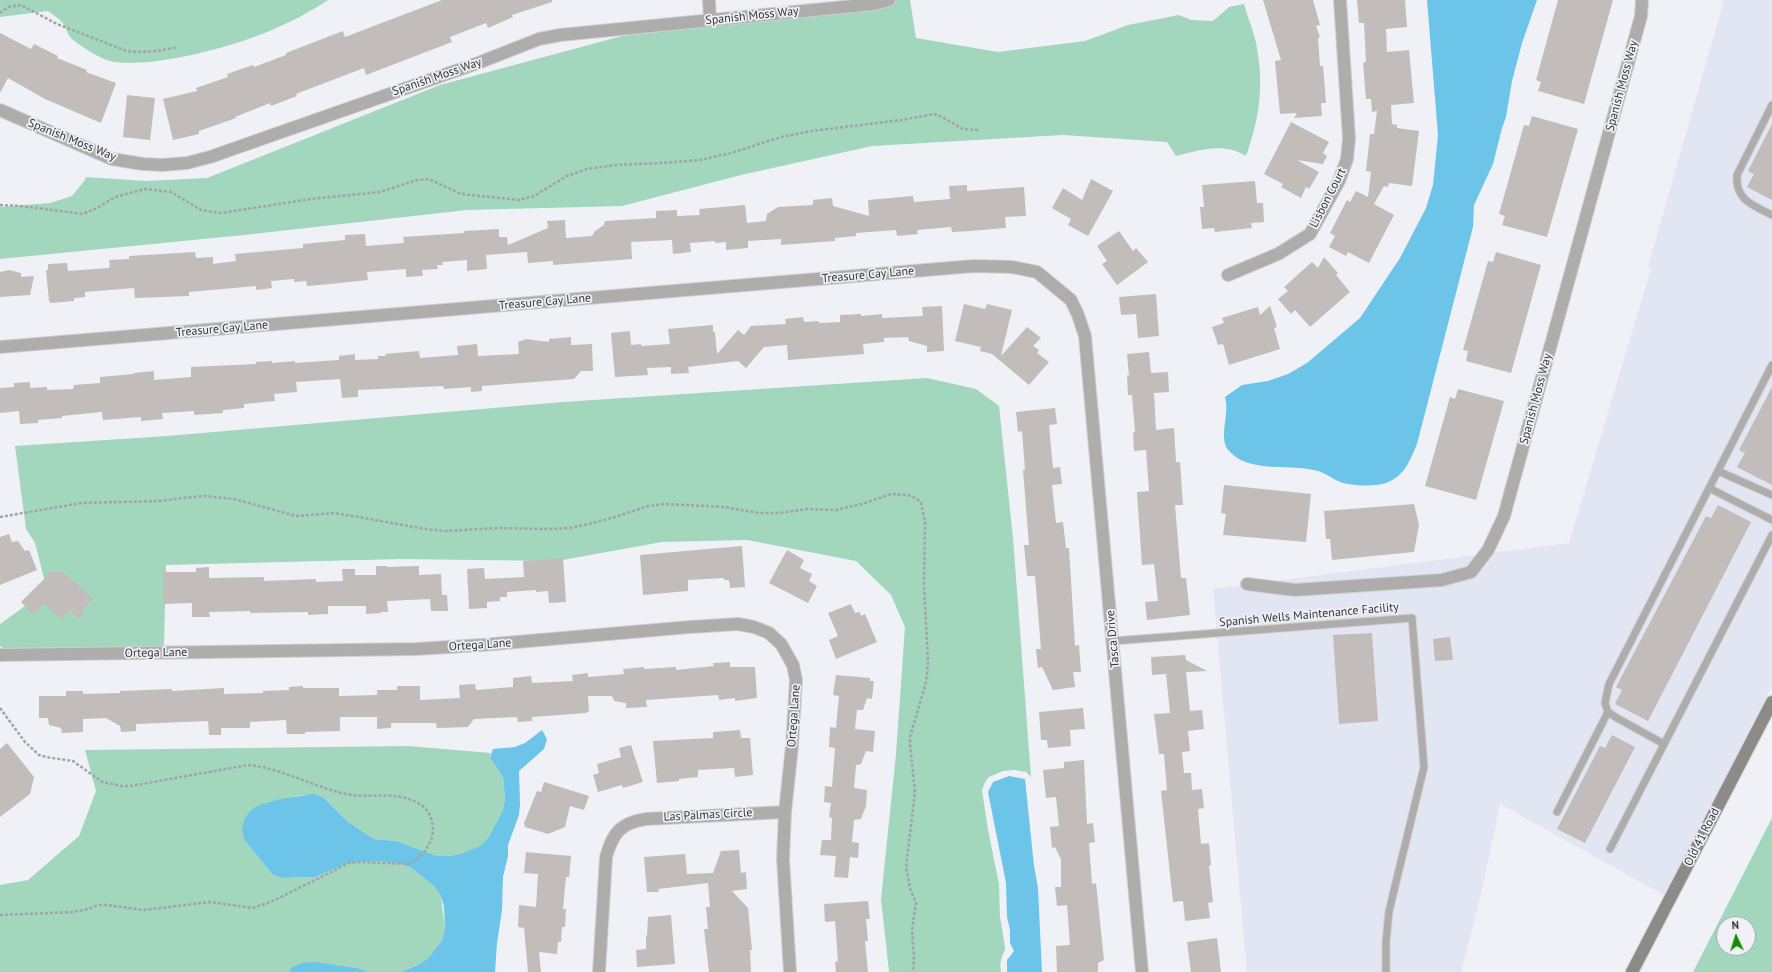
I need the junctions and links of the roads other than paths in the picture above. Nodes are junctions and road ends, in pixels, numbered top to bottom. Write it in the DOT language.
graph roads {
  1 [pos="708,0"];
  2 [pos="889,0"];
  3 [pos="1340,0"];
  4 [pos="1642,0"];
  5 [pos="710,20"];
  6 [pos="1772,105"];
  7 [pos="0,110"];
  8 [pos="1772,215"];
  9 [pos="1228,275"];
  10 [pos="1074,308"];
  11 [pos="0,347"];
  12 [pos="1772,365"];
  13 [pos="1718,471"];
  14 [pos="1709,488"];
  15 [pos="1772,495"];
  16 [pos="1772,520"];
  17 [pos="1772,535"];
  18 [pos="1246,584"];
  19 [pos="1113,641"];
  20 [pos="0,655"];
  21 [pos="1772,702"];
  22 [pos="1608,712"];
  23 [pos="1664,744"];
  24 [pos="785,812"];
  25 [pos="1557,812"];
  26 [pos="1610,849"];
  27 [pos="598,972"];
  28 [pos="790,972"];
  29 [pos="1142,972"];
  30 [pos="1386,972"];
  31 [pos="1632,972"];
  1 -- 5 [label="street"];
  2 -- 5 [label="street, Spanish Moss Way"];
  3 -- 9 [label="street, Lisbon Court"];
  4 -- 18 [label="street, Spanish Moss Way"];
  5 -- 7 [label="street, Spanish Moss Way"];
  6 -- 8 [label="lane"];
  10 -- 11 [label="street, Treasure Cay Lane"];
  10 -- 19 [label="street, Tasca Drive"];
  12 -- 13 [label="lane"];
  13 -- 14 [label="lane"];
  13 -- 15 [label="lane"];
  14 -- 16 [label="lane"];
  14 -- 22 [label="lane"];
  17 -- 23 [label="lane"];
  19 -- 29 [label="street, Tasca Drive"];
  19 -- 30 [label="lane, Spanish Wells Maintenance Facility"];
  20 -- 24 [label="street, Ortega Lane"];
  21 -- 31 [label="street, Old 41 Road"];
  22 -- 23 [label="lane"];
  22 -- 25 [label="lane"];
  23 -- 26 [label="lane"];
  24 -- 27 [label="street, Las Palmas Circle"];
  24 -- 28 [label="street"];
}
